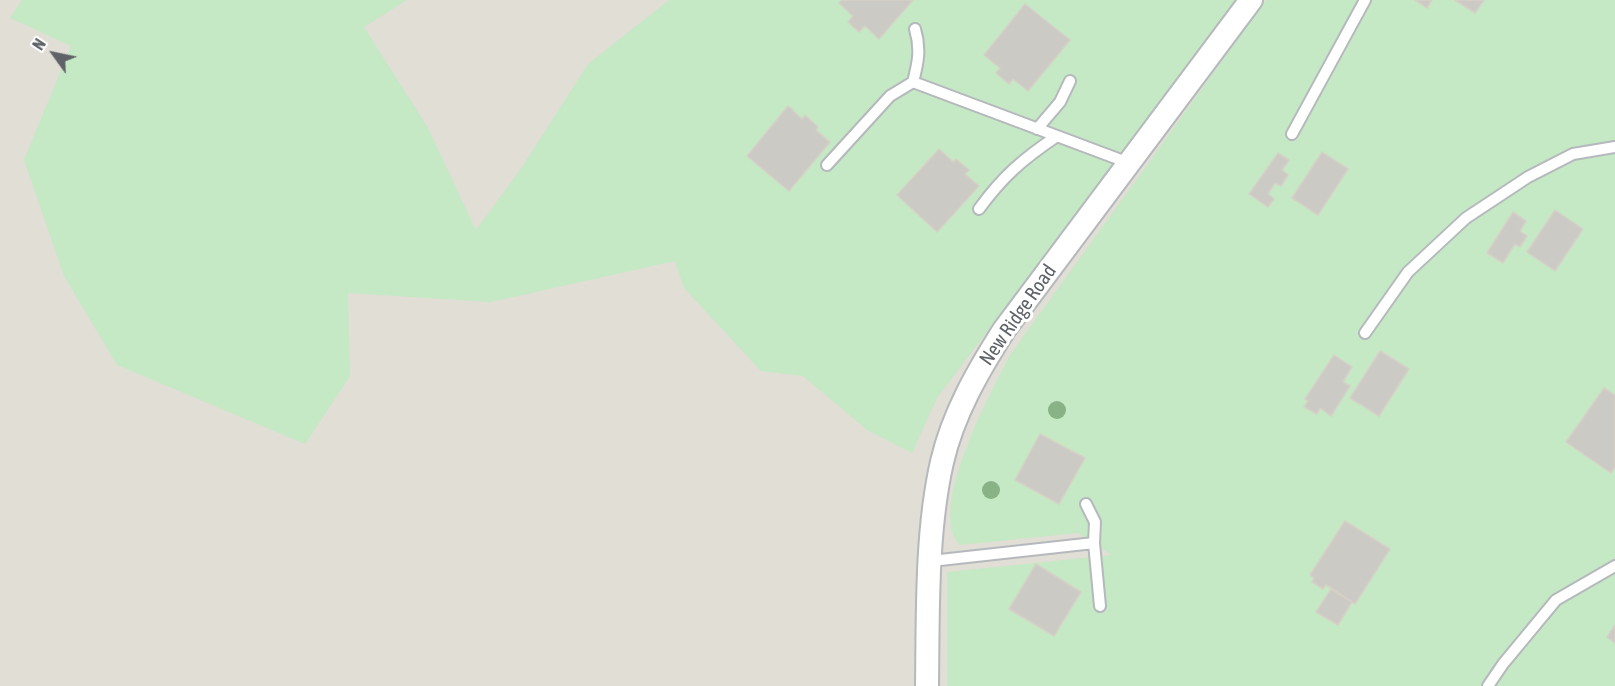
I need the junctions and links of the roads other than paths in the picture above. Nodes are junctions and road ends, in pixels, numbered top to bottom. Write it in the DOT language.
graph roads {
  1 [pos="1251,0"];
  2 [pos="1365,0"];
  3 [pos="915,29"];
  4 [pos="1070,81"];
  5 [pos="913,82"];
  6 [pos="1037,129"];
  7 [pos="1292,134"];
  8 [pos="1057,136"];
  9 [pos="1615,147"];
  10 [pos="1129,163"];
  11 [pos="827,165"];
  12 [pos="979,209"];
  13 [pos="1365,333"];
  14 [pos="1086,504"];
  15 [pos="1094,543"];
  16 [pos="931,561"];
  17 [pos="1615,566"];
  18 [pos="1100,606"];
  19 [pos="927,686"];
  20 [pos="1488,686"];
  1 -- 10 [label="street, New Ridge Road"];
  2 -- 7 [label="lane"];
  3 -- 5 [label="lane"];
  4 -- 6 [label="lane"];
  5 -- 6 [label="lane"];
  5 -- 11 [label="lane"];
  6 -- 8 [label="lane"];
  8 -- 10 [label="lane"];
  8 -- 12 [label="lane"];
  9 -- 13 [label="lane"];
  10 -- 16 [label="street, New Ridge Road"];
  14 -- 15 [label="lane"];
  15 -- 16 [label="lane"];
  15 -- 18 [label="lane"];
  16 -- 19 [label="street, New Ridge Road"];
  17 -- 20 [label="lane"];
}
